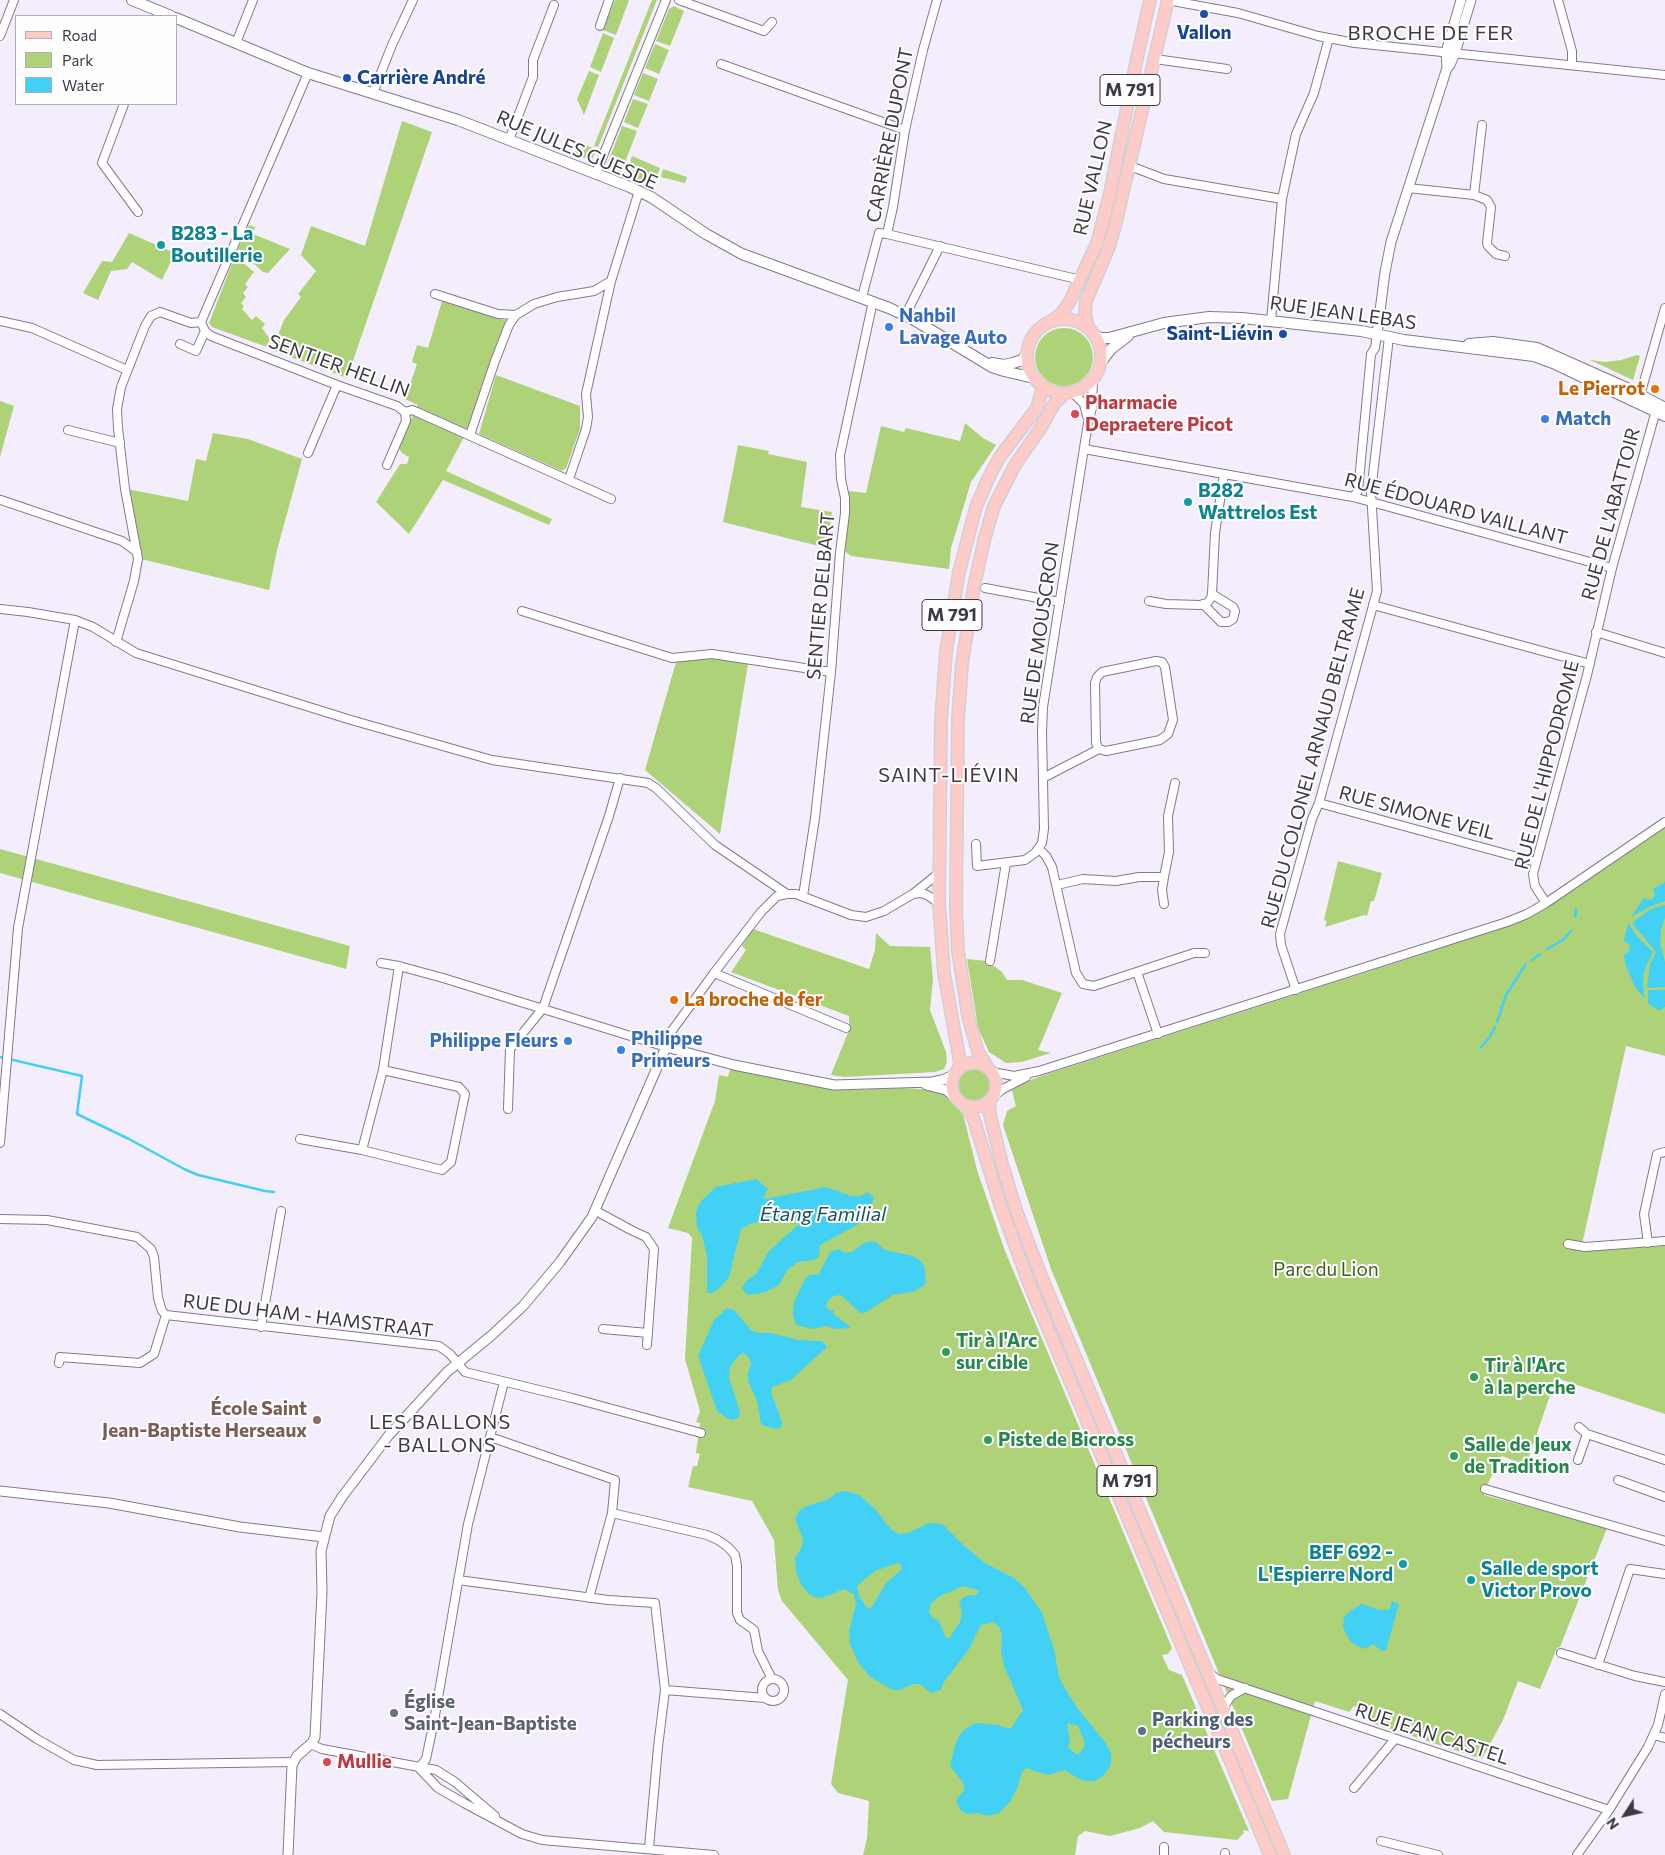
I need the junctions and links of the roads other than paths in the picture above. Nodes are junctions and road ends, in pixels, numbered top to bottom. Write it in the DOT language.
graph roads {
  1 [pos="14,0"];
  2 [pos="132,0"];
  3 [pos="253,0"];
  4 [pos="413,0"];
  5 [pos="610,0"];
  6 [pos="666,0"];
  7 [pos="680,0"];
  8 [pos="937,0"];
  9 [pos="1150,0"];
  10 [pos="1168,0"];
  11 [pos="1460,0"];
  12 [pos="1471,0"];
  13 [pos="1558,0"];
  14 [pos="554,5"];
  15 [pos="157,13"];
  16 [pos="178,19"];
  17 [pos="772,22"];
  18 [pos="600,26"];
  19 [pos="0,36"];
  20 [pos="1329,38"];
  21 [pos="236,43"];
  22 [pos="1451,52"];
  23 [pos="1155,58"];
  24 [pos="721,64"];
  25 [pos="1572,65"];
  26 [pos="1227,69"];
  27 [pos="308,73"];
  28 [pos="1665,75"];
  29 [pos="373,93"];
  30 [pos="124,105"];
  31 [pos="1482,125"];
  32 [pos="905,130"];
  33 [pos="509,140"];
  34 [pos="1130,166"];
  35 [pos="596,173"];
  36 [pos="1408,188"];
  37 [pos="639,191"];
  38 [pos="1474,195"];
  39 [pos="1282,199"];
  40 [pos="138,212"];
  41 [pos="887,234"];
  42 [pos="940,246"];
  43 [pos="1506,256"];
  44 [pos="1081,280"];
  45 [pos="611,281"];
  46 [pos="434,294"];
  47 [pos="862,297"];
  48 [pos="873,301"];
  49 [pos="1665,308"];
  50 [pos="516,315"];
  51 [pos="905,316"];
  52 [pos="0,321"];
  53 [pos="1272,321"];
  54 [pos="201,322"];
  55 [pos="1050,322"];
  56 [pos="205,331"];
  57 [pos="1091,331"];
  58 [pos="1133,332"];
  59 [pos="1377,334"];
  60 [pos="1389,337"];
  61 [pos="180,344"];
  62 [pos="250,350"];
  63 [pos="1027,354"];
  64 [pos="978,357"];
  65 [pos="246,358"];
  66 [pos="1101,362"];
  67 [pos="127,370"];
  68 [pos="1093,380"];
  69 [pos="1039,382"];
  70 [pos="337,385"];
  71 [pos="1068,393"];
  72 [pos="1639,399"];
  73 [pos="1661,410"];
  74 [pos="405,412"];
  75 [pos="1088,423"];
  76 [pos="1364,425"];
  77 [pos="1379,429"];
  78 [pos="68,430"];
  79 [pos="470,435"];
  80 [pos="120,442"];
  81 [pos="1084,449"];
  82 [pos="308,453"];
  83 [pos="387,465"];
  84 [pos="1224,474"];
  85 [pos="569,479"];
  86 [pos="1353,497"];
  87 [pos="611,499"];
  88 [pos="1,500"];
  89 [pos="1371,502"];
  90 [pos="137,552"];
  91 [pos="1612,568"];
  92 [pos="985,588"];
  93 [pos="1212,594"];
  94 [pos="1148,601"];
  95 [pos="1060,602"];
  96 [pos="1203,604"];
  97 [pos="1373,605"];
  98 [pos="0,609"];
  99 [pos="522,611"];
  100 [pos="75,620"];
  101 [pos="1596,632"];
  102 [pos="116,642"];
  103 [pos="1665,653"];
  104 [pos="1590,664"];
  105 [pos="831,672"];
  106 [pos="1099,749"];
  107 [pos="620,778"];
  108 [pos="1043,778"];
  109 [pos="1175,783"];
  110 [pos="1319,803"];
  111 [pos="1665,822"];
  112 [pos="976,844"];
  113 [pos="1039,849"];
  114 [pos="1006,862"];
  115 [pos="1536,862"];
  116 [pos="939,874"];
  117 [pos="1164,877"];
  118 [pos="1057,885"];
  119 [pos="786,894"];
  120 [pos="913,894"];
  121 [pos="803,896"];
  122 [pos="939,903"];
  123 [pos="1546,903"];
  124 [pos="1164,904"];
  125 [pos="1206,953"];
  126 [pos="990,961"];
  127 [pos="381,963"];
  128 [pos="400,966"];
  129 [pos="1137,972"];
  130 [pos="714,973"];
  131 [pos="1296,990"];
  132 [pos="543,1008"];
  133 [pos="846,1028"];
  134 [pos="1158,1034"];
  135 [pos="666,1047"];
  136 [pos="383,1070"];
  137 [pos="990,1070"];
  138 [pos="1039,1072"];
  139 [pos="956,1073"];
  140 [pos="911,1084"];
  141 [pos="957,1098"];
  142 [pos="990,1100"];
  143 [pos="968,1106"];
  144 [pos="508,1109"];
  145 [pos="300,1139"];
  146 [pos="0,1143"];
  147 [pos="362,1150"];
  148 [pos="1665,1152"];
  149 [pos="282,1211"];
  150 [pos="596,1211"];
  151 [pos="0,1219"];
  152 [pos="1665,1241"];
  153 [pos="1648,1243"];
  154 [pos="1568,1244"];
  155 [pos="166,1315"];
  156 [pos="261,1327"];
  157 [pos="603,1329"];
  158 [pos="648,1333"];
  159 [pos="647,1345"];
  160 [pos="59,1363"];
  161 [pos="457,1363"];
  162 [pos="504,1382"];
  163 [pos="1578,1426"];
  164 [pos="701,1433"];
  165 [pos="1587,1434"];
  166 [pos="490,1436"];
  167 [pos="1578,1460"];
  168 [pos="1665,1460"];
  169 [pos="1618,1480"];
  170 [pos="1485,1489"];
  171 [pos="0,1491"];
  172 [pos="1665,1497"];
  173 [pos="612,1513"];
  174 [pos="324,1537"];
  175 [pos="1665,1541"];
  176 [pos="1665,1574"];
  177 [pos="458,1580"];
  178 [pos="589,1598"];
  179 [pos="1561,1653"];
  180 [pos="1598,1665"];
  181 [pos="1207,1672"];
  182 [pos="772,1679"];
  183 [pos="1665,1682"];
  184 [pos="1245,1688"];
  185 [pos="665,1690"];
  186 [pos="1665,1694"];
  187 [pos="765,1698"];
  188 [pos="1223,1708"];
  189 [pos="0,1714"];
  190 [pos="1654,1735"];
  191 [pos="1665,1738"];
  192 [pos="1395,1739"];
  193 [pos="310,1744"];
  194 [pos="293,1762"];
  195 [pos="419,1768"];
  196 [pos="1354,1788"];
  197 [pos="1609,1810"];
  198 [pos="507,1826"];
  199 [pos="1381,1841"];
  200 [pos="649,1848"];
  201 [pos="288,1855"];
  202 [pos="714,1855"];
  203 [pos="1270,1855"];
  204 [pos="1284,1855"];
  205 [pos="1438,1855"];
  206 [pos="1577,1855"];
  1 -- 19 [label="street"];
  2 -- 15 [label="main road"];
  3 -- 21 [label="street"];
  4 -- 29 [label="street"];
  5 -- 18 [label="street"];
  6 -- 35 [label="street"];
  7 -- 17 [label="street"];
  8 -- 32 [label="street, CARRIÈRE DUPONT"];
  9 -- 44 [label="main road, RUE VALLON / M 791"];
  10 -- 20 [label="street"];
  10 -- 23 [label="main road, RUE VALLON / M 791"];
  11 -- 22 [label="street"];
  12 -- 22 [label="street"];
  13 -- 25 [label="street"];
  14 -- 33 [label="street"];
  16 -- 21 [label="main road, RUE JULES GUESDE"];
  20 -- 22 [label="street"];
  20 -- 39 [label="street"];
  21 -- 27 [label="main road, RUE JULES GUESDE"];
  22 -- 25 [label="street"];
  22 -- 36 [label="street"];
  23 -- 26 [label="street"];
  23 -- 34 [label="main road, RUE VALLON / M 791"];
  24 -- 32 [label="street"];
  25 -- 28 [label="street"];
  27 -- 29 [label="main road, RUE JULES GUESDE"];
  27 -- 54 [label="street"];
  29 -- 33 [label="main road, RUE JULES GUESDE"];
  30 -- 40 [label="street"];
  31 -- 38 [label="street"];
  32 -- 41 [label="street, CARRIÈRE DUPONT"];
  33 -- 35 [label="main road, RUE JULES GUESDE"];
  34 -- 39 [label="street"];
  34 -- 57 [label="main road, RUE VALLON / M 791"];
  35 -- 37 [label="main road, RUE JULES GUESDE"];
  36 -- 38 [label="street"];
  36 -- 59 [label="street"];
  37 -- 45 [label="street"];
  37 -- 47 [label="main road, RUE JULES GUESDE"];
  38 -- 43 [label="street"];
  39 -- 53 [label="street"];
  41 -- 42 [label="street"];
  41 -- 47 [label="street, CARRIÈRE DUPONT"];
  42 -- 44 [label="street"];
  42 -- 51 [label="street"];
  44 -- 55 [label="main road, RUE VALLON / M 791"];
  45 -- 50 [label="street"];
  45 -- 85 [label="street"];
  46 -- 50 [label="street"];
  47 -- 48 [label="main road, RUE JULES GUESDE"];
  48 -- 51 [label="main road, RUE JULES GUESDE"];
  48 -- 105 [label="street, SENTIER DELBART"];
  49 -- 72 [label="street"];
  50 -- 79 [label="street"];
  51 -- 64 [label="main road, RUE JULES GUESDE"];
  52 -- 67 [label="street"];
  53 -- 58 [label="main road, RUE JEAN LEBAS"];
  53 -- 59 [label="main road, RUE JEAN LEBAS"];
  54 -- 56 [label="street"];
  54 -- 67 [label="street"];
  55 -- 57 [label="main road"];
  55 -- 63 [label="main road"];
  56 -- 61 [label="street"];
  56 -- 62 [label="street, SENTIER HELLIN"];
  57 -- 58 [label="main road, RUE JEAN LEBAS"];
  57 -- 66 [label="main road"];
  58 -- 66 [label="main road"];
  59 -- 60 [label="main road, RUE JEAN LEBAS"];
  59 -- 76 [label="street"];
  60 -- 72 [label="main road, RUE JEAN LEBAS"];
  60 -- 77 [label="street, RUE DU COLONEL ARNAUD BELTRAME"];
  62 -- 65 [label="street"];
  62 -- 70 [label="street, SENTIER HELLIN"];
  63 -- 64 [label="main road, RUE JULES GUESDE"];
  63 -- 69 [label="main road"];
  64 -- 69 [label="main road, RUE JULES GUESDE"];
  66 -- 68 [label="main road"];
  67 -- 80 [label="street"];
  68 -- 71 [label="main road"];
  68 -- 75 [label="street, RUE DE MOUSCRON"];
  69 -- 71 [label="main road"];
  69 -- 116 [label="main road, M 791"];
  70 -- 74 [label="street, SENTIER HELLIN"];
  70 -- 82 [label="street"];
  71 -- 75 [label="street, RUE DE MOUSCRON"];
  71 -- 137 [label="main road, M 791"];
  72 -- 73 [label="main road, RUE JEAN LEBAS"];
  73 -- 91 [label="street, RUE DE L'ABATTOIR"];
  74 -- 79 [label="street, SENTIER HELLIN"];
  74 -- 83 [label="street"];
  75 -- 81 [label="street, RUE DE MOUSCRON"];
  76 -- 77 [label="street"];
  76 -- 86 [label="street"];
  77 -- 89 [label="street, RUE DU COLONEL ARNAUD BELTRAME"];
  78 -- 80 [label="street"];
  79 -- 85 [label="street, SENTIER HELLIN"];
  80 -- 90 [label="street"];
  81 -- 84 [label="street, RUE ÉDOUARD VAILLANT"];
  81 -- 95 [label="street, RUE DE MOUSCRON"];
  84 -- 86 [label="street, RUE ÉDOUARD VAILLANT"];
  84 -- 93 [label="street"];
  85 -- 87 [label="street, SENTIER HELLIN"];
  86 -- 89 [label="street, RUE ÉDOUARD VAILLANT"];
  88 -- 90 [label="street"];
  89 -- 91 [label="street, RUE ÉDOUARD VAILLANT"];
  89 -- 97 [label="street, RUE DU COLONEL ARNAUD BELTRAME"];
  90 -- 102 [label="street"];
  91 -- 101 [label="street, RUE DE L'ABATTOIR"];
  92 -- 95 [label="street"];
  93 -- 96 [label="street"];
  93 -- 96 [label="street"];
  94 -- 96 [label="street"];
  95 -- 108 [label="street, RUE DE MOUSCRON"];
  97 -- 104 [label="street"];
  97 -- 110 [label="street, RUE DU COLONEL ARNAUD BELTRAME"];
  98 -- 100 [label="street"];
  99 -- 105 [label="street"];
  100 -- 102 [label="street"];
  100 -- 146 [label="street"];
  101 -- 103 [label="street"];
  101 -- 104 [label="street, RUE DE L'HIPPODROME"];
  102 -- 107 [label="street"];
  104 -- 115 [label="street, RUE DE L'HIPPODROME"];
  105 -- 121 [label="street, SENTIER DELBART"];
  106 -- 106 [label="street"];
  106 -- 108 [label="street"];
  107 -- 119 [label="street"];
  107 -- 132 [label="street"];
  108 -- 113 [label="street, RUE DE MOUSCRON"];
  109 -- 117 [label="street"];
  110 -- 115 [label="street, RUE SIMONE VEIL"];
  110 -- 131 [label="street, RUE DU COLONEL ARNAUD BELTRAME"];
  111 -- 123 [label="street"];
  112 -- 114 [label="street"];
  113 -- 114 [label="street"];
  113 -- 118 [label="street"];
  114 -- 126 [label="street"];
  115 -- 123 [label="street, RUE DE L'HIPPODROME"];
  116 -- 120 [label="street"];
  116 -- 122 [label="main road, M 791"];
  117 -- 118 [label="street"];
  117 -- 124 [label="street"];
  118 -- 129 [label="street"];
  119 -- 121 [label="street"];
  119 -- 130 [label="street"];
  120 -- 121 [label="street"];
  120 -- 122 [label="street"];
  122 -- 139 [label="main road, M 791"];
  123 -- 131 [label="street"];
  125 -- 129 [label="street"];
  127 -- 128 [label="street"];
  128 -- 132 [label="street"];
  128 -- 136 [label="street"];
  129 -- 134 [label="street"];
  130 -- 133 [label="street"];
  130 -- 135 [label="street"];
  131 -- 134 [label="street"];
  132 -- 135 [label="street"];
  132 -- 144 [label="street"];
  134 -- 138 [label="street"];
  135 -- 140 [label="street"];
  135 -- 150 [label="street"];
  136 -- 147 [label="street"];
  136 -- 147 [label="street"];
  137 -- 138 [label="street"];
  137 -- 139 [label="main road"];
  137 -- 142 [label="main road"];
  138 -- 142 [label="street"];
  139 -- 140 [label="street"];
  139 -- 141 [label="main road"];
  140 -- 141 [label="street"];
  141 -- 143 [label="main road"];
  142 -- 143 [label="main road"];
  142 -- 181 [label="main road, M 791"];
  143 -- 203 [label="main road, M 791"];
  145 -- 147 [label="street"];
  148 -- 153 [label="street"];
  149 -- 156 [label="street"];
  150 -- 158 [label="street"];
  150 -- 161 [label="street"];
  151 -- 155 [label="street, RUE DU HAM - HAMSTRAAT"];
  152 -- 153 [label="street"];
  153 -- 154 [label="street"];
  155 -- 156 [label="street, RUE DU HAM - HAMSTRAAT"];
  155 -- 160 [label="street"];
  156 -- 161 [label="street, RUE DU HAM - HAMSTRAAT"];
  157 -- 158 [label="street"];
  158 -- 159 [label="street"];
  161 -- 162 [label="street, RUE DU HAM - HAMSTRAAT"];
  161 -- 174 [label="street"];
  162 -- 164 [label="street, RUE DU HAM - HAMSTRAAT"];
  162 -- 166 [label="street"];
  163 -- 165 [label="street"];
  165 -- 167 [label="street"];
  165 -- 168 [label="street"];
  166 -- 173 [label="street"];
  166 -- 177 [label="street"];
  169 -- 172 [label="street"];
  170 -- 175 [label="street"];
  171 -- 174 [label="street"];
  173 -- 178 [label="street"];
  173 -- 182 [label="street"];
  174 -- 193 [label="street"];
  176 -- 180 [label="street"];
  177 -- 178 [label="street"];
  177 -- 195 [label="street"];
  178 -- 185 [label="street"];
  179 -- 180 [label="street"];
  180 -- 183 [label="street"];
  181 -- 184 [label="street, RUE JEAN CASTEL"];
  181 -- 188 [label="main road, M 791"];
  182 -- 187 [label="street"];
  182 -- 187 [label="street"];
  184 -- 188 [label="street"];
  184 -- 192 [label="street, RUE JEAN CASTEL"];
  185 -- 187 [label="street"];
  185 -- 200 [label="street"];
  186 -- 190 [label="street"];
  188 -- 204 [label="main road, M 791"];
  189 -- 194 [label="street"];
  190 -- 191 [label="street"];
  190 -- 197 [label="street"];
  192 -- 196 [label="street"];
  192 -- 197 [label="street, RUE JEAN CASTEL"];
  193 -- 194 [label="street"];
  193 -- 195 [label="street"];
  194 -- 201 [label="street"];
  195 -- 198 [label="street"];
  195 -- 198 [label="street"];
  197 -- 206 [label="street"];
  198 -- 200 [label="street"];
  199 -- 205 [label="street"];
  200 -- 202 [label="street"];
}
